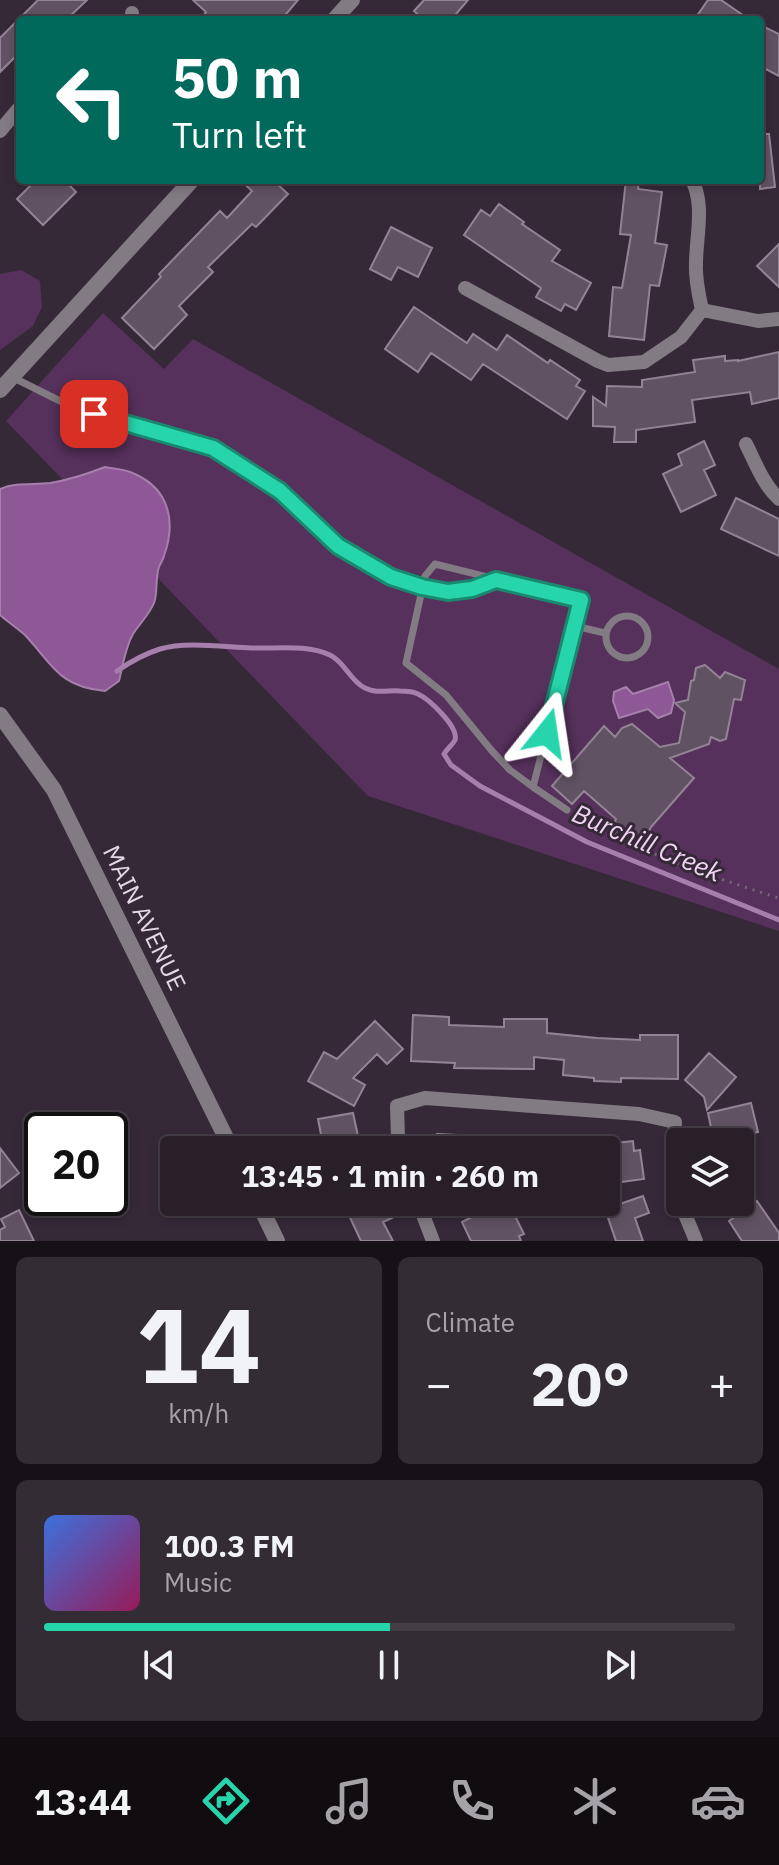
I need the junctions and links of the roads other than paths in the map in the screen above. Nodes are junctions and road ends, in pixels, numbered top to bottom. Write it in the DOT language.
graph roads {
  1 [pos="352,0"];
  2 [pos="338,16"];
  3 [pos="16,112"];
  4 [pos="0,131"];
  5 [pos="188,184"];
  6 [pos="694,184"];
  7 [pos="465,288"];
  8 [pos="702,310"];
  9 [pos="779,319"];
  10 [pos="12,377"];
  11 [pos="0,390"];
  12 [pos="746,444"];
  13 [pos="779,499"];
  14 [pos="496,580"];
  15 [pos="422,587"];
  16 [pos="575,626"];
  17 [pos="605,633"];
  18 [pos="0,715"];
  19 [pos="533,787"];
  20 [pos="567,810"];
  21 [pos="675,1128"];
  22 [pos="225,1136"];
  23 [pos="398,1136"];
  24 [pos="265,1216"];
  25 [pos="423,1216"];
  26 [pos="685,1216"];
  27 [pos="277,1241"];
  28 [pos="433,1241"];
  29 [pos="696,1241"];
  1 -- 2 [label="street"];
  3 -- 4 [label="street"];
  5 -- 10 [label="street"];
  6 -- 8 [label="street"];
  7 -- 8 [label="street"];
  8 -- 9 [label="street"];
  10 -- 11 [label="street"];
  10 -- 15 [label="lane"];
  12 -- 13 [label="street"];
  14 -- 15 [label="lane"];
  14 -- 15 [label="lane"];
  14 -- 16 [label="lane"];
  15 -- 19 [label="lane"];
  16 -- 17 [label="lane"];
  16 -- 19 [label="lane"];
  17 -- 17 [label="lane"];
  18 -- 22 [label="street, MAIN AVENUE"];
  19 -- 20 [label="lane"];
  21 -- 23 [label="street"];
  24 -- 27 [label="street"];
  25 -- 28 [label="street"];
  26 -- 29 [label="street"];
}
